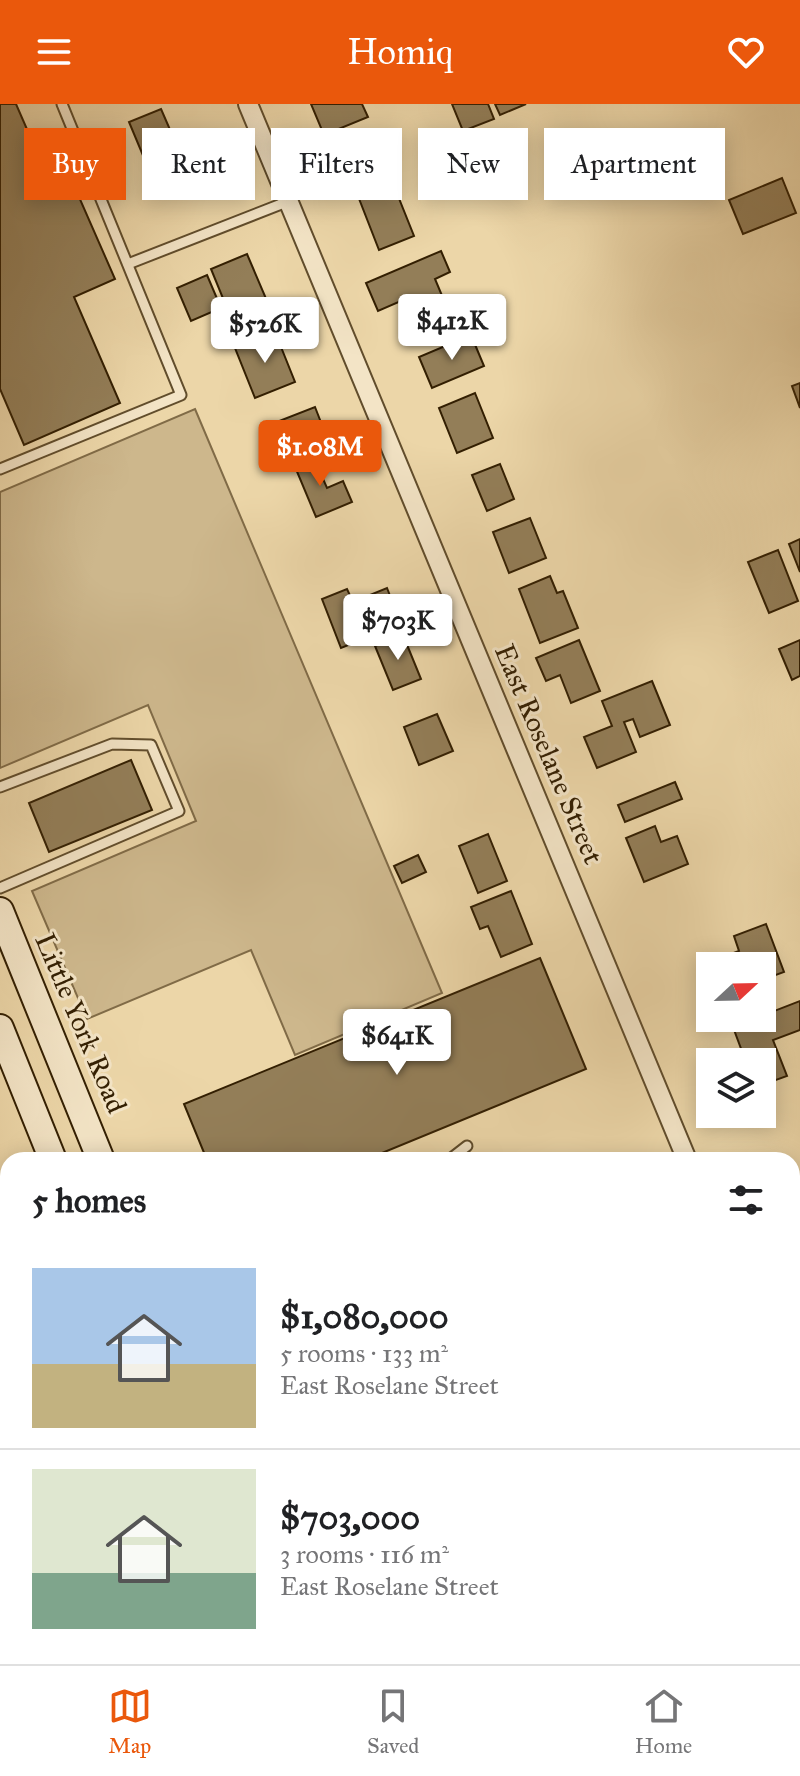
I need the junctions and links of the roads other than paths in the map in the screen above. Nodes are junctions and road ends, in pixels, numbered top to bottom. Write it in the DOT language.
graph roads {
  1 [pos="62,104"];
  2 [pos="248,104"];
  3 [pos="289,201"];
  4 [pos="128,264"];
  5 [pos="0,469"];
  6 [pos="0,787"];
  7 [pos="0,888"];
  8 [pos="0,911"];
  9 [pos="0,1028"];
  10 [pos="467,1146"];
  11 [pos="50,1152"];
  12 [pos="98,1152"];
  13 [pos="459,1152"];
  14 [pos="684,1152"];
  1 -- 4 [label="lane"];
  2 -- 3 [label="street, East Roselane Street"];
  3 -- 4 [label="lane"];
  3 -- 14 [label="street, East Roselane Street"];
  4 -- 5 [label="lane"];
  6 -- 7 [label="lane"];
  8 -- 12 [label="main road, Little York Road"];
  9 -- 11 [label="main road"];
  10 -- 13 [label="lane"];
}
